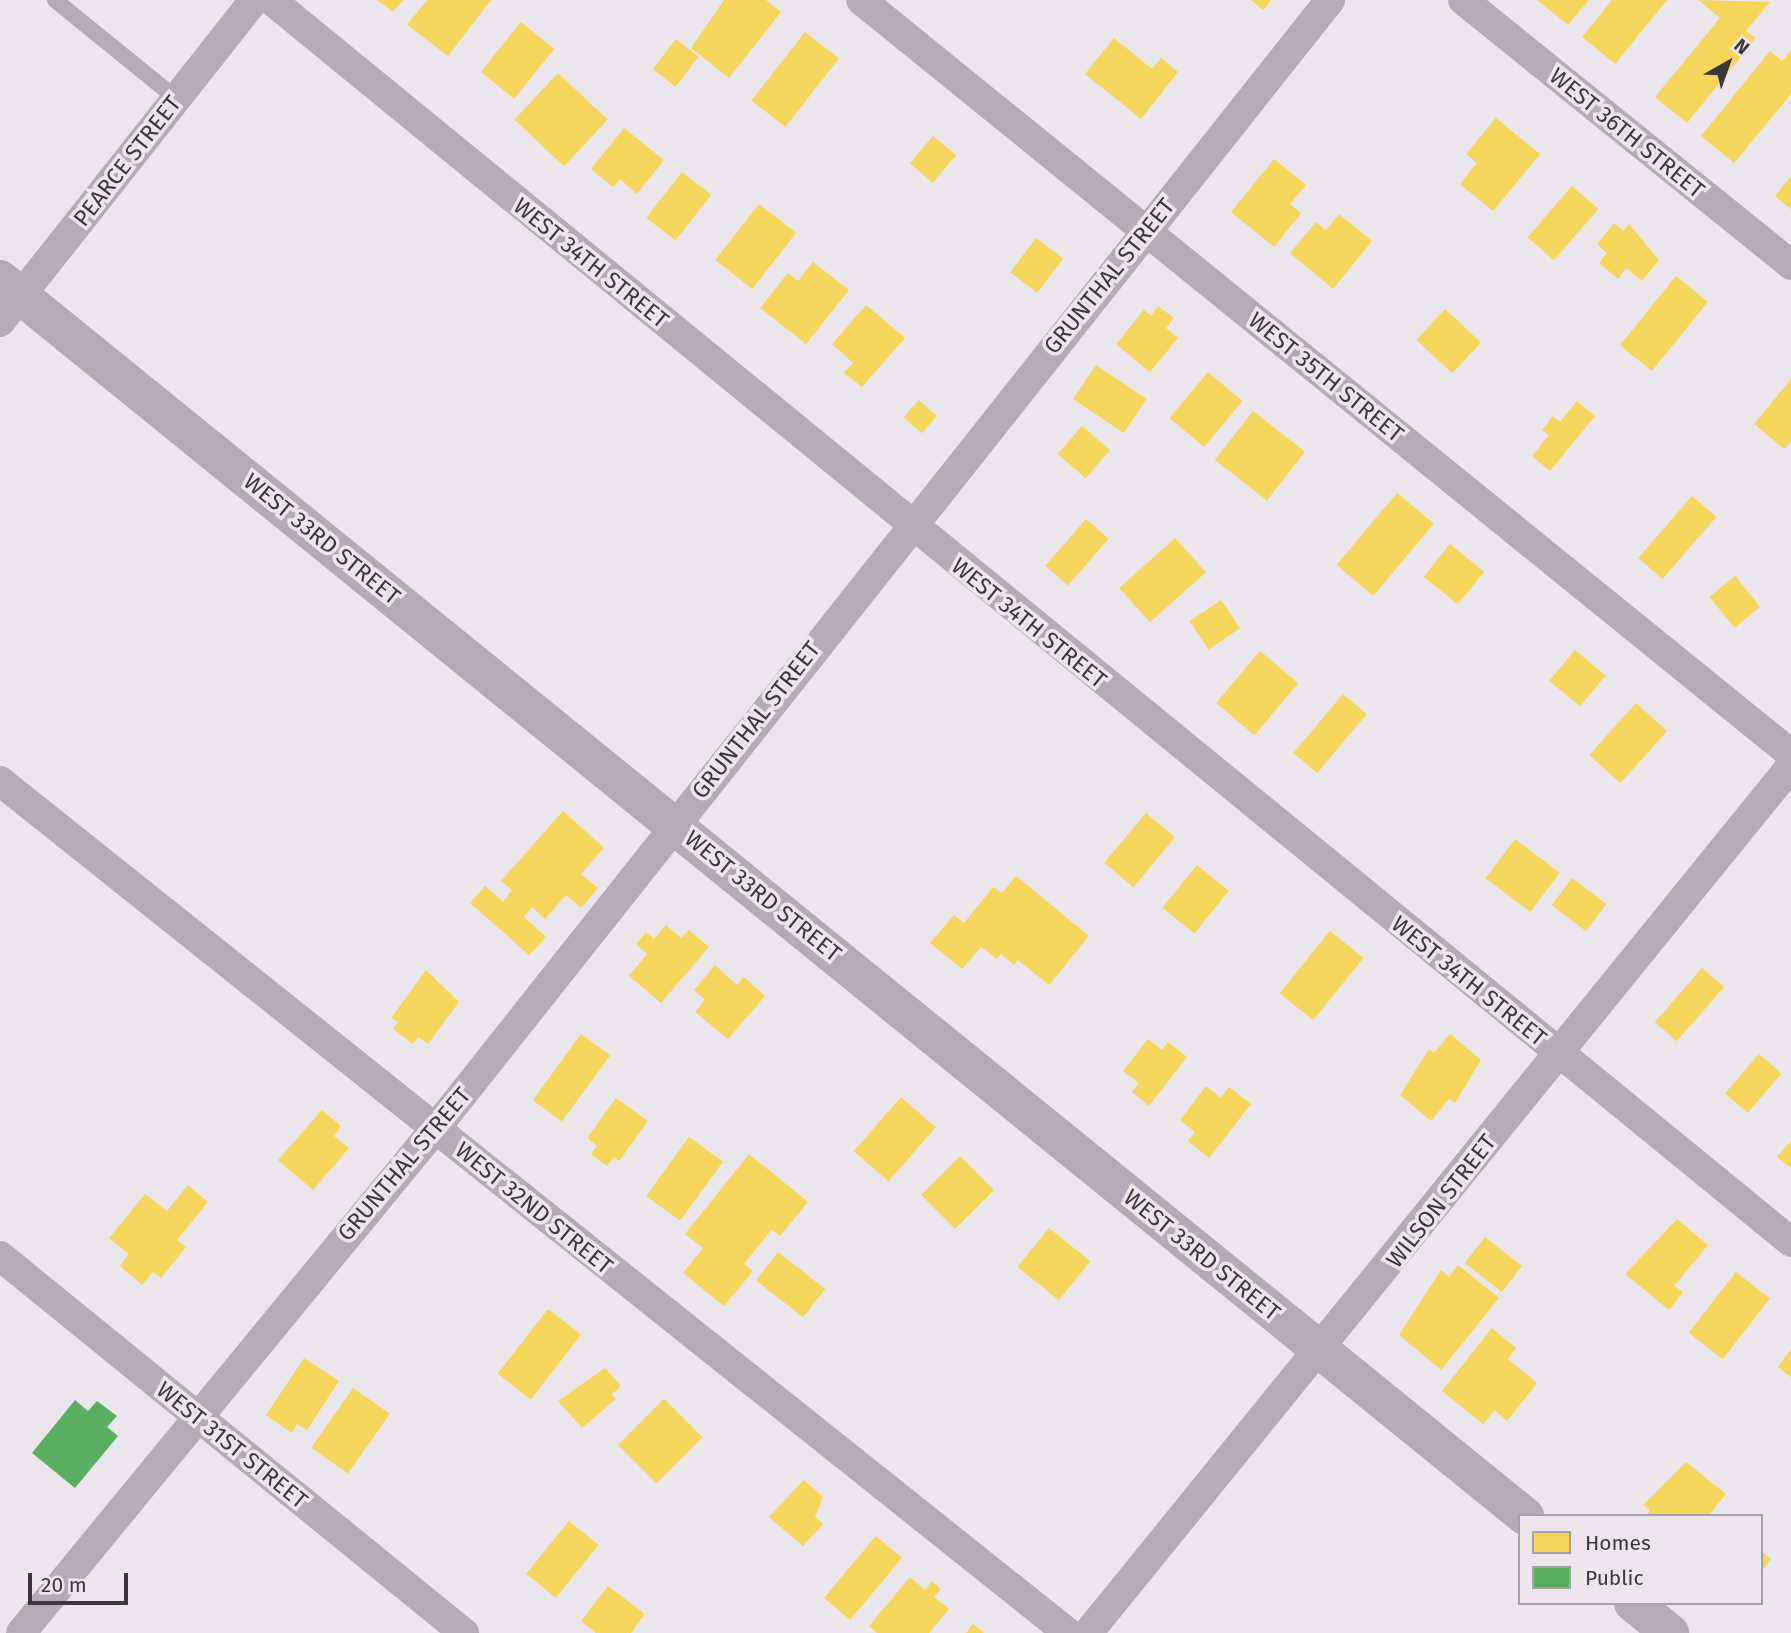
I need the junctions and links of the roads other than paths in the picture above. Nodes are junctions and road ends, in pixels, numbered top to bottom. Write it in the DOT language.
graph roads {
  1 [pos="55,0"];
  2 [pos="254,0"];
  3 [pos="271,0"];
  4 [pos="860,0"];
  5 [pos="1330,0"];
  6 [pos="1463,0"];
  7 [pos="177,99"];
  8 [pos="1146,231"];
  9 [pos="1791,265"];
  10 [pos="7,299"];
  11 [pos="909,526"];
  12 [pos="1791,754"];
  13 [pos="1791,766"];
  14 [pos="0,781"];
  15 [pos="675,824"];
  16 [pos="1559,1053"];
  17 [pos="435,1129"];
  18 [pos="1791,1242"];
  19 [pos="0,1256"];
  20 [pos="1321,1352"];
  21 [pos="194,1415"];
  22 [pos="1523,1514"];
  23 [pos="1635,1605"];
  24 [pos="20,1633"];
  25 [pos="464,1633"];
  26 [pos="1068,1633"];
  27 [pos="1088,1633"];
  28 [pos="1670,1633"];
  1 -- 7 [label="lane"];
  2 -- 7 [label="street, PEARCE STREET"];
  3 -- 11 [label="street, WEST 34TH STREET"];
  4 -- 8 [label="street, WEST 35TH STREET"];
  5 -- 8 [label="street, GRUNTHAL STREET"];
  6 -- 9 [label="street, WEST 36TH STREET"];
  7 -- 10 [label="street, PEARCE STREET"];
  8 -- 11 [label="street, GRUNTHAL STREET"];
  8 -- 12 [label="street, WEST 35TH STREET"];
  10 -- 15 [label="street, WEST 33RD STREET"];
  11 -- 15 [label="street, GRUNTHAL STREET"];
  11 -- 16 [label="street, WEST 34TH STREET"];
  13 -- 16 [label="street, WILSON STREET"];
  14 -- 17 [label="street, WEST 32ND STREET"];
  15 -- 17 [label="street, GRUNTHAL STREET"];
  15 -- 20 [label="street, WEST 33RD STREET"];
  16 -- 18 [label="street, WEST 34TH STREET"];
  16 -- 20 [label="street, WILSON STREET"];
  17 -- 21 [label="street, GRUNTHAL STREET"];
  17 -- 26 [label="street, WEST 32ND STREET"];
  19 -- 21 [label="street, WEST 31ST STREET"];
  20 -- 22 [label="street, WEST 33RD STREET"];
  20 -- 27 [label="street, WILSON STREET"];
  21 -- 24 [label="street, GRUNTHAL STREET"];
  21 -- 25 [label="street, WEST 31ST STREET"];
  23 -- 28 [label="street"];
}
